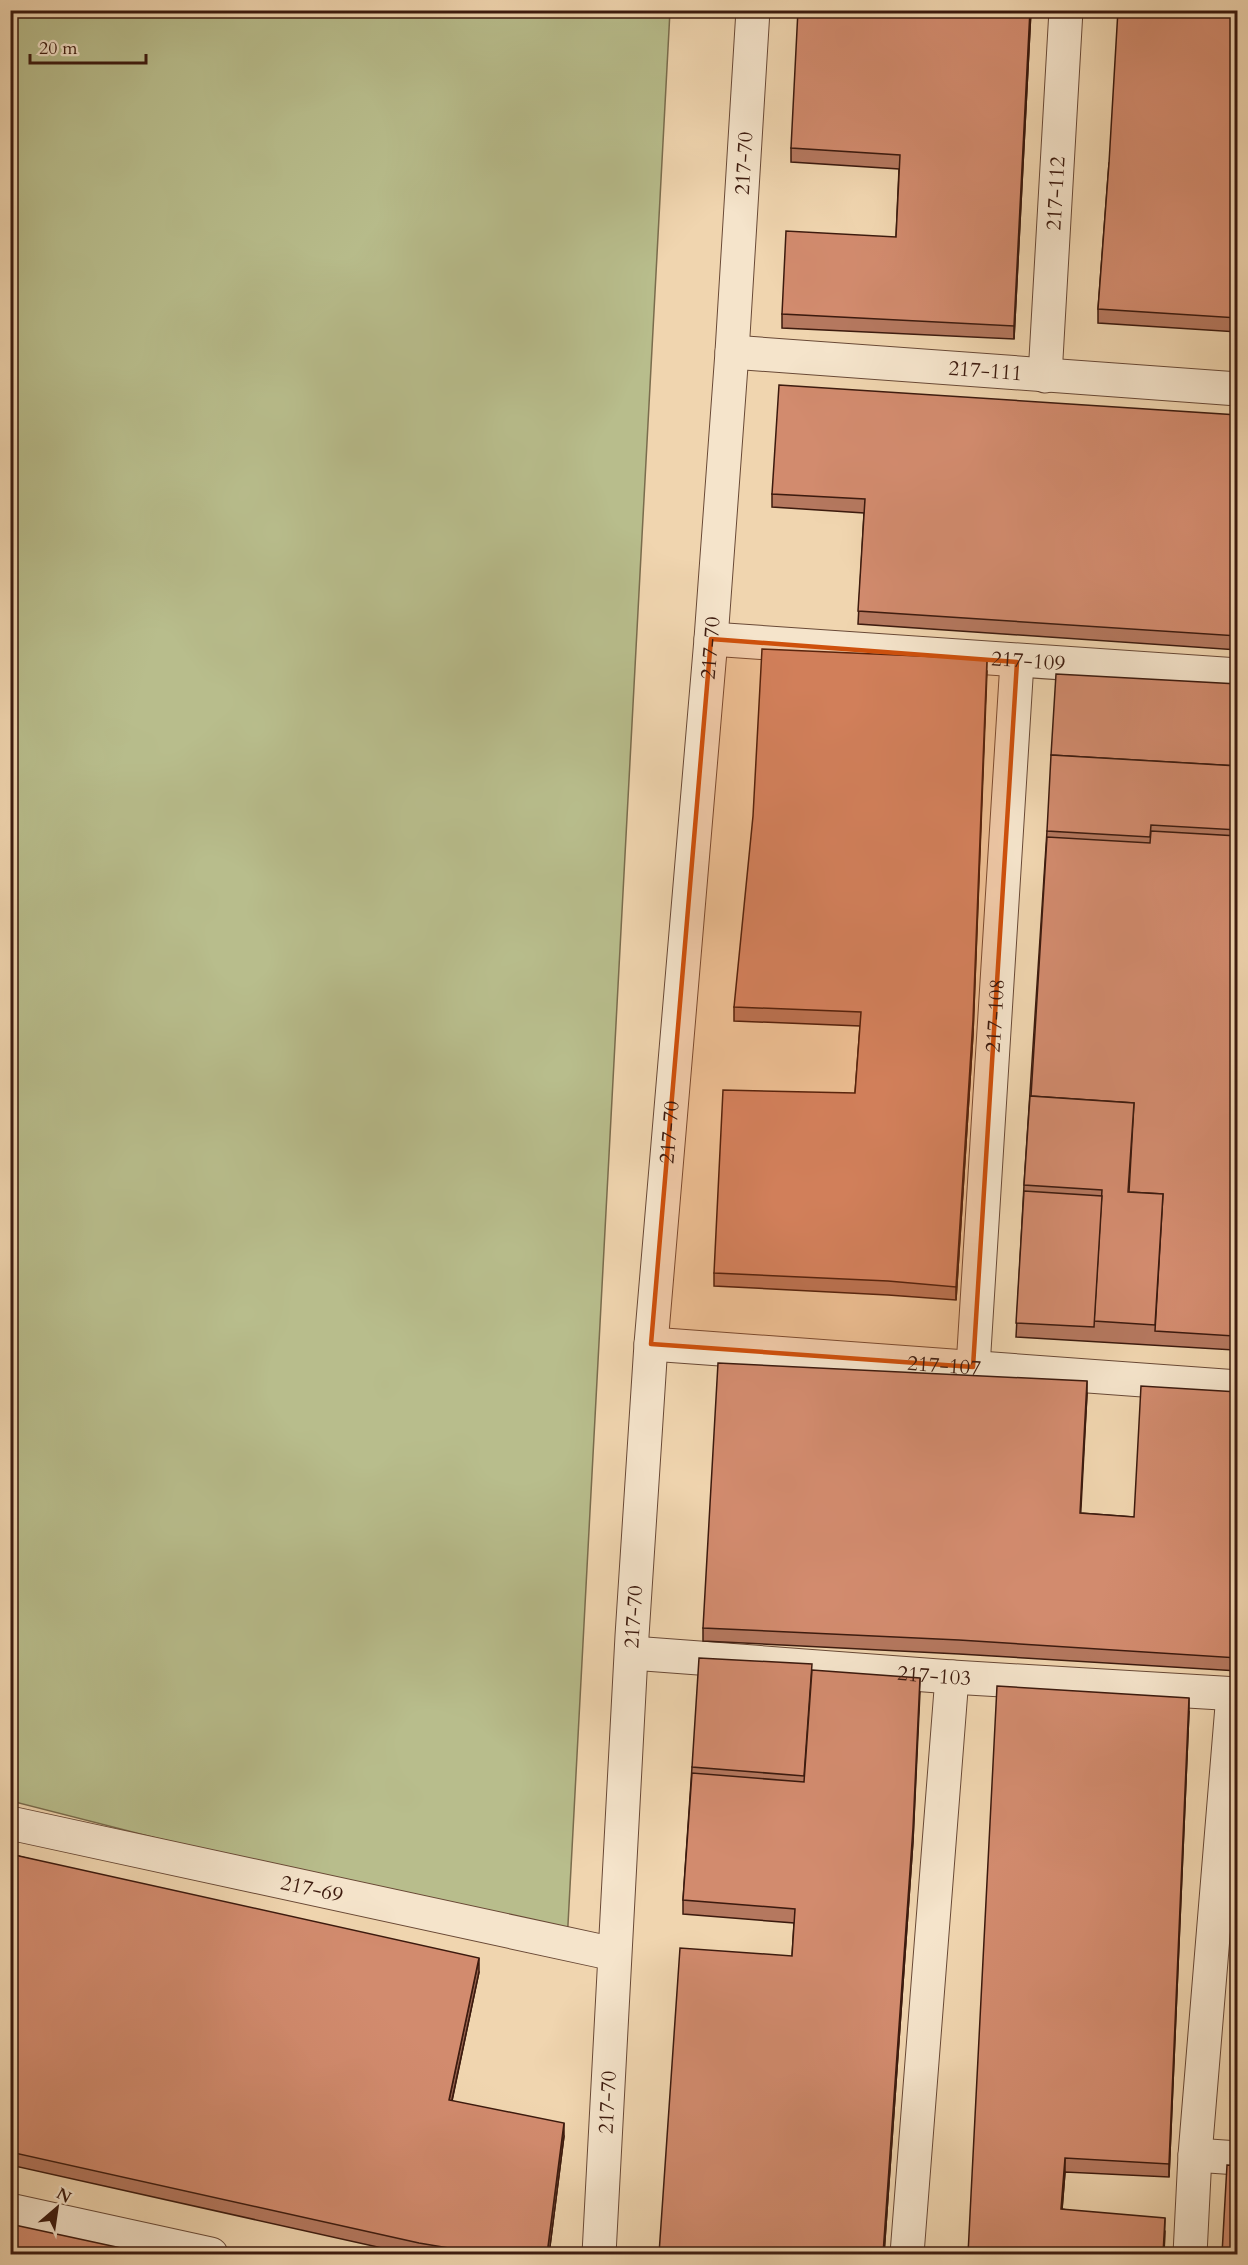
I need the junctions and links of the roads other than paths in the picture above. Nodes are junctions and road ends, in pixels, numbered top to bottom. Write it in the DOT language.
graph roads {
  1 [pos="753,10"];
  2 [pos="1066,10"];
  3 [pos="732,352"];
  4 [pos="1046,376"];
  5 [pos="1238,389"];
  6 [pos="711,639"];
  7 [pos="1017,662"];
  8 [pos="1238,675"];
  9 [pos="651,1344"];
  10 [pos="974,1367"];
  11 [pos="1238,1387"];
  12 [pos="632,1653"];
  13 [pos="952,1677"];
  14 [pos="1235,1694"];
  15 [pos="10,1823"];
  16 [pos="614,1954"];
  17 [pos="1195,2155"];
  18 [pos="1238,2158"];
  19 [pos="10,2210"];
  20 [pos="211,2254"];
  21 [pos="599,2254"];
  22 [pos="907,2254"];
  23 [pos="1190,2254"];
  1 -- 3 [label="street, 217-70"];
  2 -- 4 [label="street, 217-112"];
  3 -- 4 [label="street, 217-111"];
  3 -- 6 [label="street, 217-70"];
  4 -- 5 [label="street, 217-111"];
  6 -- 7 [label="street, 217-109"];
  6 -- 9 [label="street, 217-70"];
  7 -- 8 [label="street, 217-109"];
  7 -- 10 [label="street, 217-108"];
  9 -- 10 [label="street, 217-107"];
  9 -- 12 [label="street, 217-70"];
  10 -- 11 [label="street, 217-107"];
  12 -- 13 [label="street, 217-103"];
  12 -- 16 [label="street, 217-70"];
  13 -- 14 [label="street, 217-103"];
  13 -- 22 [label="street"];
  14 -- 17 [label="street"];
  15 -- 16 [label="street, 217-69"];
  16 -- 21 [label="street, 217-70"];
  17 -- 18 [label="street"];
  17 -- 23 [label="street"];
  19 -- 20 [label="street"];
}
